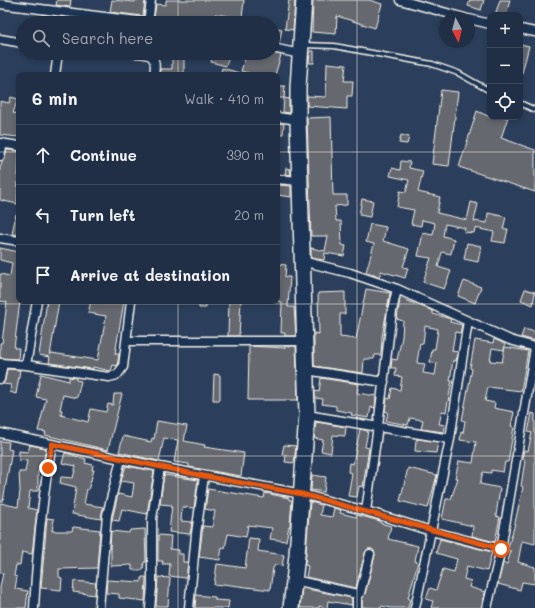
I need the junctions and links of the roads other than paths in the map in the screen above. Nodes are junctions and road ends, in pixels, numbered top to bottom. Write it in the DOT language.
graph roads {
  1 [pos="151,0"];
  2 [pos="304,0"];
  3 [pos="400,0"];
  4 [pos="0,4"];
  5 [pos="443,12"];
  6 [pos="95,16"];
  7 [pos="150,16"];
  8 [pos="475,20"];
  9 [pos="487,23"];
  10 [pos="523,30"];
  11 [pos="535,32"];
  12 [pos="0,39"];
  13 [pos="16,42"];
  14 [pos="280,48"];
  15 [pos="300,49"];
  16 [pos="57,60"];
  17 [pos="154,60"];
  18 [pos="55,72"];
  19 [pos="154,72"];
  20 [pos="487,89"];
  21 [pos="523,105"];
  22 [pos="535,110"];
  23 [pos="280,117"];
  24 [pos="298,120"];
  25 [pos="1,143"];
  26 [pos="16,146"];
  27 [pos="0,156"];
  28 [pos="280,179"];
  29 [pos="299,181"];
  30 [pos="0,238"];
  31 [pos="16,240"];
  32 [pos="302,261"];
  33 [pos="397,289"];
  34 [pos="36,304"];
  35 [pos="131,304"];
  36 [pos="468,321"];
  37 [pos="127,341"];
  38 [pos="305,341"];
  39 [pos="535,347"];
  40 [pos="2,363"];
  41 [pos="26,365"];
  42 [pos="306,370"];
  43 [pos="0,379"];
  44 [pos="384,382"];
  45 [pos="307,415"];
  46 [pos="378,426"];
  47 [pos="0,433"];
  48 [pos="450,439"];
  49 [pos="52,444"];
  50 [pos="121,459"];
  51 [pos="160,467"];
  52 [pos="204,476"];
  53 [pos="302,494"];
  54 [pos="366,511"];
  55 [pos="431,531"];
  56 [pos="501,549"];
  57 [pos="370,554"];
  58 [pos="294,580"];
  59 [pos="357,594"];
  60 [pos="34,608"];
  61 [pos="99,608"];
  62 [pos="150,608"];
  63 [pos="189,608"];
  64 [pos="291,608"];
  65 [pos="356,608"];
  66 [pos="415,608"];
  67 [pos="487,608"];
  1 -- 7 [label="street"];
  2 -- 15 [label="highway"];
  3 -- 5 [label="street"];
  4 -- 6 [label="street"];
  8 -- 9 [label="street"];
  10 -- 11 [label="street"];
  12 -- 13 [label="street"];
  14 -- 15 [label="street"];
  15 -- 20 [label="lane"];
  15 -- 24 [label="highway"];
  16 -- 18 [label="street"];
  17 -- 19 [label="street"];
  21 -- 22 [label="lane"];
  23 -- 24 [label="street"];
  24 -- 29 [label="highway"];
  25 -- 26 [label="street"];
  25 -- 27 [label="street"];
  28 -- 29 [label="street"];
  29 -- 32 [label="highway"];
  30 -- 31 [label="street"];
  32 -- 33 [label="street"];
  32 -- 38 [label="highway"];
  33 -- 36 [label="street"];
  33 -- 44 [label="street"];
  34 -- 41 [label="street"];
  35 -- 37 [label="street"];
  36 -- 39 [label="street"];
  36 -- 48 [label="street"];
  37 -- 38 [label="street"];
  37 -- 41 [label="street"];
  38 -- 42 [label="highway"];
  39 -- 56 [label="street"];
  40 -- 41 [label="street"];
  40 -- 43 [label="street"];
  42 -- 44 [label="street"];
  42 -- 45 [label="highway"];
  44 -- 46 [label="street"];
  45 -- 46 [label="street"];
  45 -- 53 [label="highway"];
  46 -- 48 [label="street"];
  46 -- 54 [label="street"];
  47 -- 49 [label="street"];
  48 -- 55 [label="street"];
  49 -- 50 [label="street"];
  49 -- 60 [label="street"];
  50 -- 51 [label="street"];
  50 -- 61 [label="street"];
  51 -- 52 [label="street"];
  51 -- 62 [label="street"];
  52 -- 53 [label="street"];
  52 -- 63 [label="street"];
  53 -- 54 [label="street"];
  53 -- 58 [label="highway"];
  54 -- 55 [label="street"];
  55 -- 56 [label="street"];
  55 -- 66 [label="street"];
  56 -- 67 [label="street"];
  57 -- 59 [label="street"];
  58 -- 59 [label="street"];
  58 -- 64 [label="highway"];
  59 -- 65 [label="street"];
}
